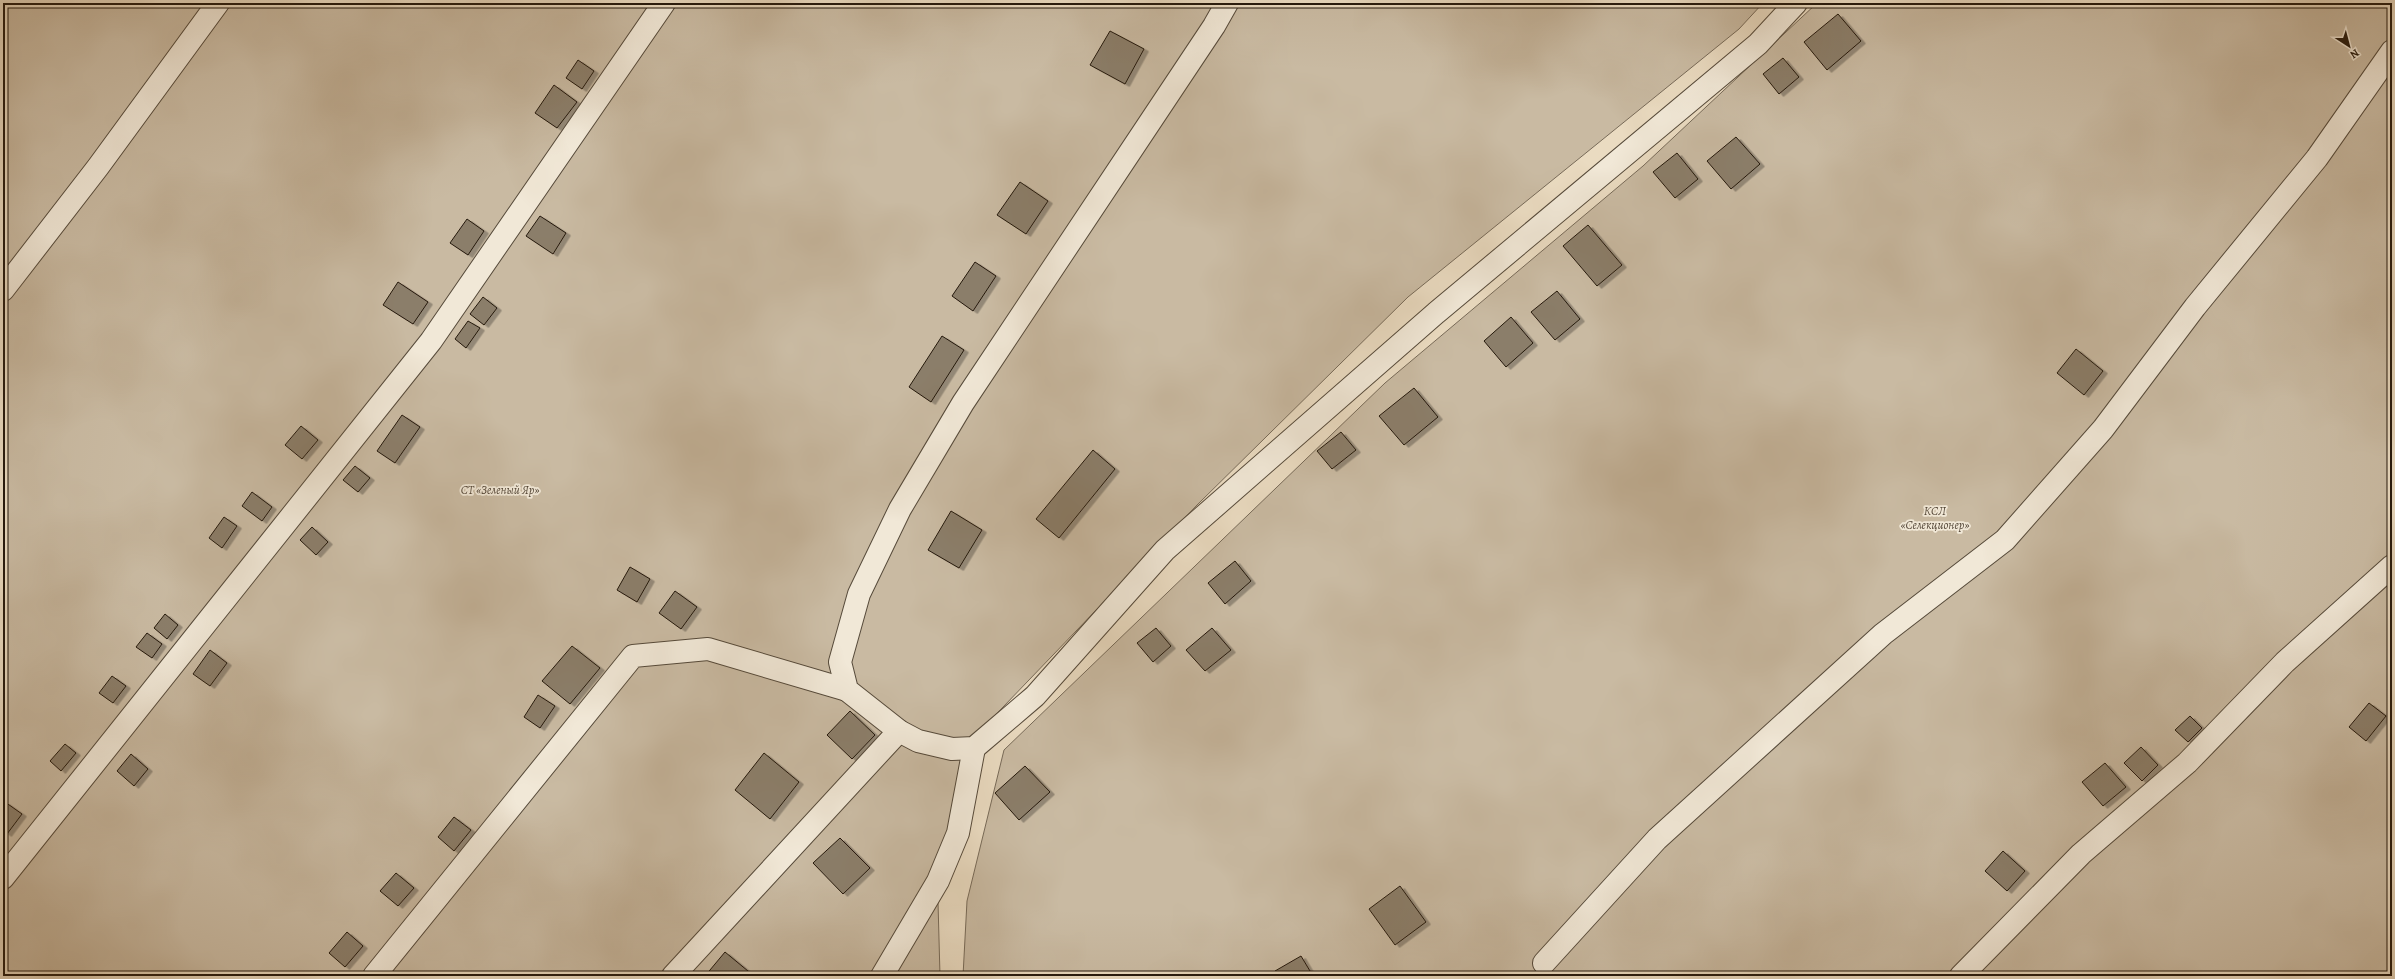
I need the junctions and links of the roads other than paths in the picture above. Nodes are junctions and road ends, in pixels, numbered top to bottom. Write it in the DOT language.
graph roads {
  1 [pos="218,3"];
  2 [pos="664,3"];
  3 [pos="1227,3"];
  4 [pos="1796,3"];
  5 [pos="2392,51"];
  6 [pos="3,290"];
  7 [pos="2392,566"];
  8 [pos="847,690"];
  9 [pos="899,732"];
  10 [pos="974,748"];
  11 [pos="3,878"];
  12 [pos="1544,963"];
  13 [pos="374,976"];
  14 [pos="673,976"];
  15 [pos="882,976"];
  16 [pos="1961,976"];
  1 -- 6 [label="street"];
  2 -- 11 [label="street"];
  3 -- 8 [label="street"];
  4 -- 10 [label="street"];
  5 -- 12 [label="street"];
  7 -- 16 [label="street"];
  8 -- 9 [label="street"];
  8 -- 13 [label="street"];
  9 -- 10 [label="street"];
  9 -- 14 [label="street"];
  10 -- 15 [label="street"];
}
